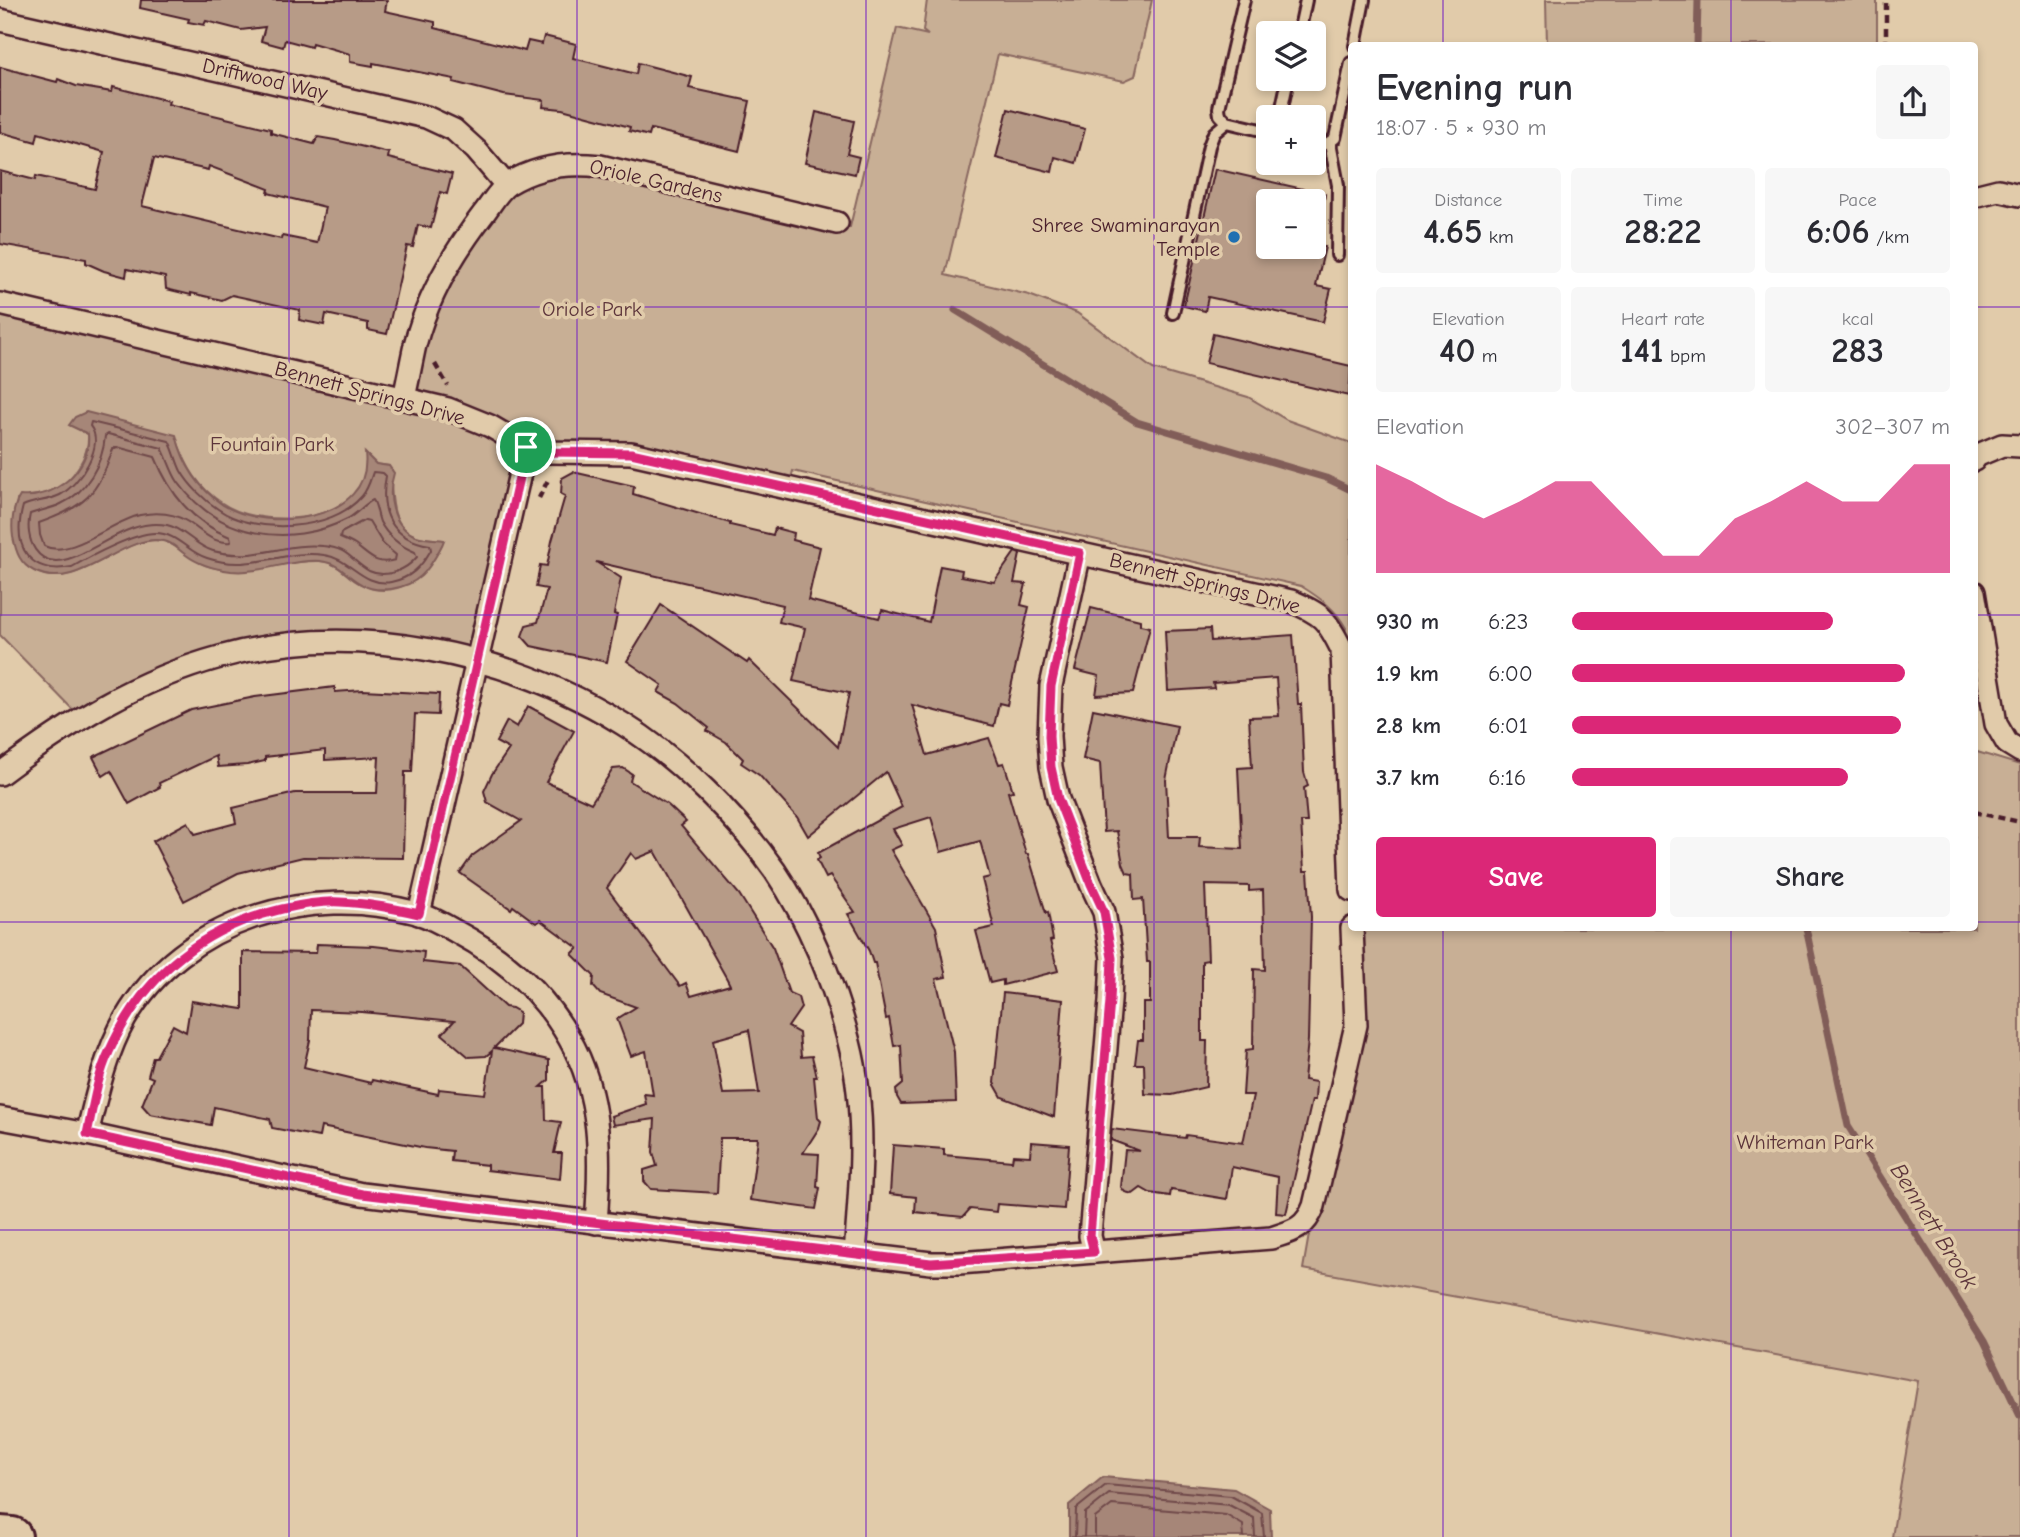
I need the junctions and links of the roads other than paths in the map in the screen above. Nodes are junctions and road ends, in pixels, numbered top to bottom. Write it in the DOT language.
graph roads {
  1 [pos="1244,0"];
  2 [pos="1306,0"];
  3 [pos="1364,0"];
  4 [pos="0,20"];
  5 [pos="1302,21"];
  6 [pos="1356,42"];
  7 [pos="1348,77"];
  8 [pos="1227,122"];
  9 [pos="1256,129"];
  10 [pos="1326,143"];
  11 [pos="1330,143"];
  12 [pos="506,185"];
  13 [pos="1978,195"];
  14 [pos="2020,195"];
  15 [pos="837,223"];
  16 [pos="1337,255"];
  17 [pos="0,304"];
  18 [pos="1173,313"];
  19 [pos="404,398"];
  20 [pos="2020,446"];
  21 [pos="526,447"];
  22 [pos="1978,456"];
  23 [pos="1080,553"];
  24 [pos="1978,616"];
  25 [pos="477,661"];
  26 [pos="2020,751"];
  27 [pos="0,774"];
  28 [pos="1348,810"];
  29 [pos="419,914"];
  30 [pos="1352,931"];
  31 [pos="0,1118"];
  32 [pos="87,1134"];
  33 [pos="596,1223"];
  34 [pos="1094,1252"];
  35 [pos="855,1253"];
  36 [pos="0,1536"];
  37 [pos="12,1537"];
  1 -- 8 [label="lane"];
  2 -- 5 [label="lane"];
  3 -- 6 [label="lane"];
  4 -- 12 [label="street, Driftwood Way"];
  7 -- 11 [label="lane"];
  8 -- 9 [label="lane"];
  8 -- 18 [label="lane"];
  10 -- 11 [label="lane"];
  11 -- 16 [label="lane"];
  12 -- 15 [label="street, Oriole Gardens"];
  12 -- 19 [label="street, Oriole Gardens"];
  13 -- 14 [label="street"];
  17 -- 19 [label="street, Bennett Springs Drive"];
  19 -- 21 [label="street, Bennett Springs Drive"];
  20 -- 22 [label="street"];
  21 -- 23 [label="street, Bennett Springs Drive"];
  21 -- 25 [label="street"];
  23 -- 28 [label="street, Bennett Springs Drive"];
  23 -- 34 [label="street"];
  24 -- 26 [label="street"];
  25 -- 27 [label="street"];
  25 -- 29 [label="street"];
  25 -- 35 [label="street"];
  29 -- 32 [label="street"];
  29 -- 33 [label="street"];
  30 -- 34 [label="street"];
  31 -- 32 [label="street"];
  32 -- 33 [label="street"];
  33 -- 35 [label="street"];
  34 -- 35 [label="street"];
  36 -- 37 [label="highway"];
}
